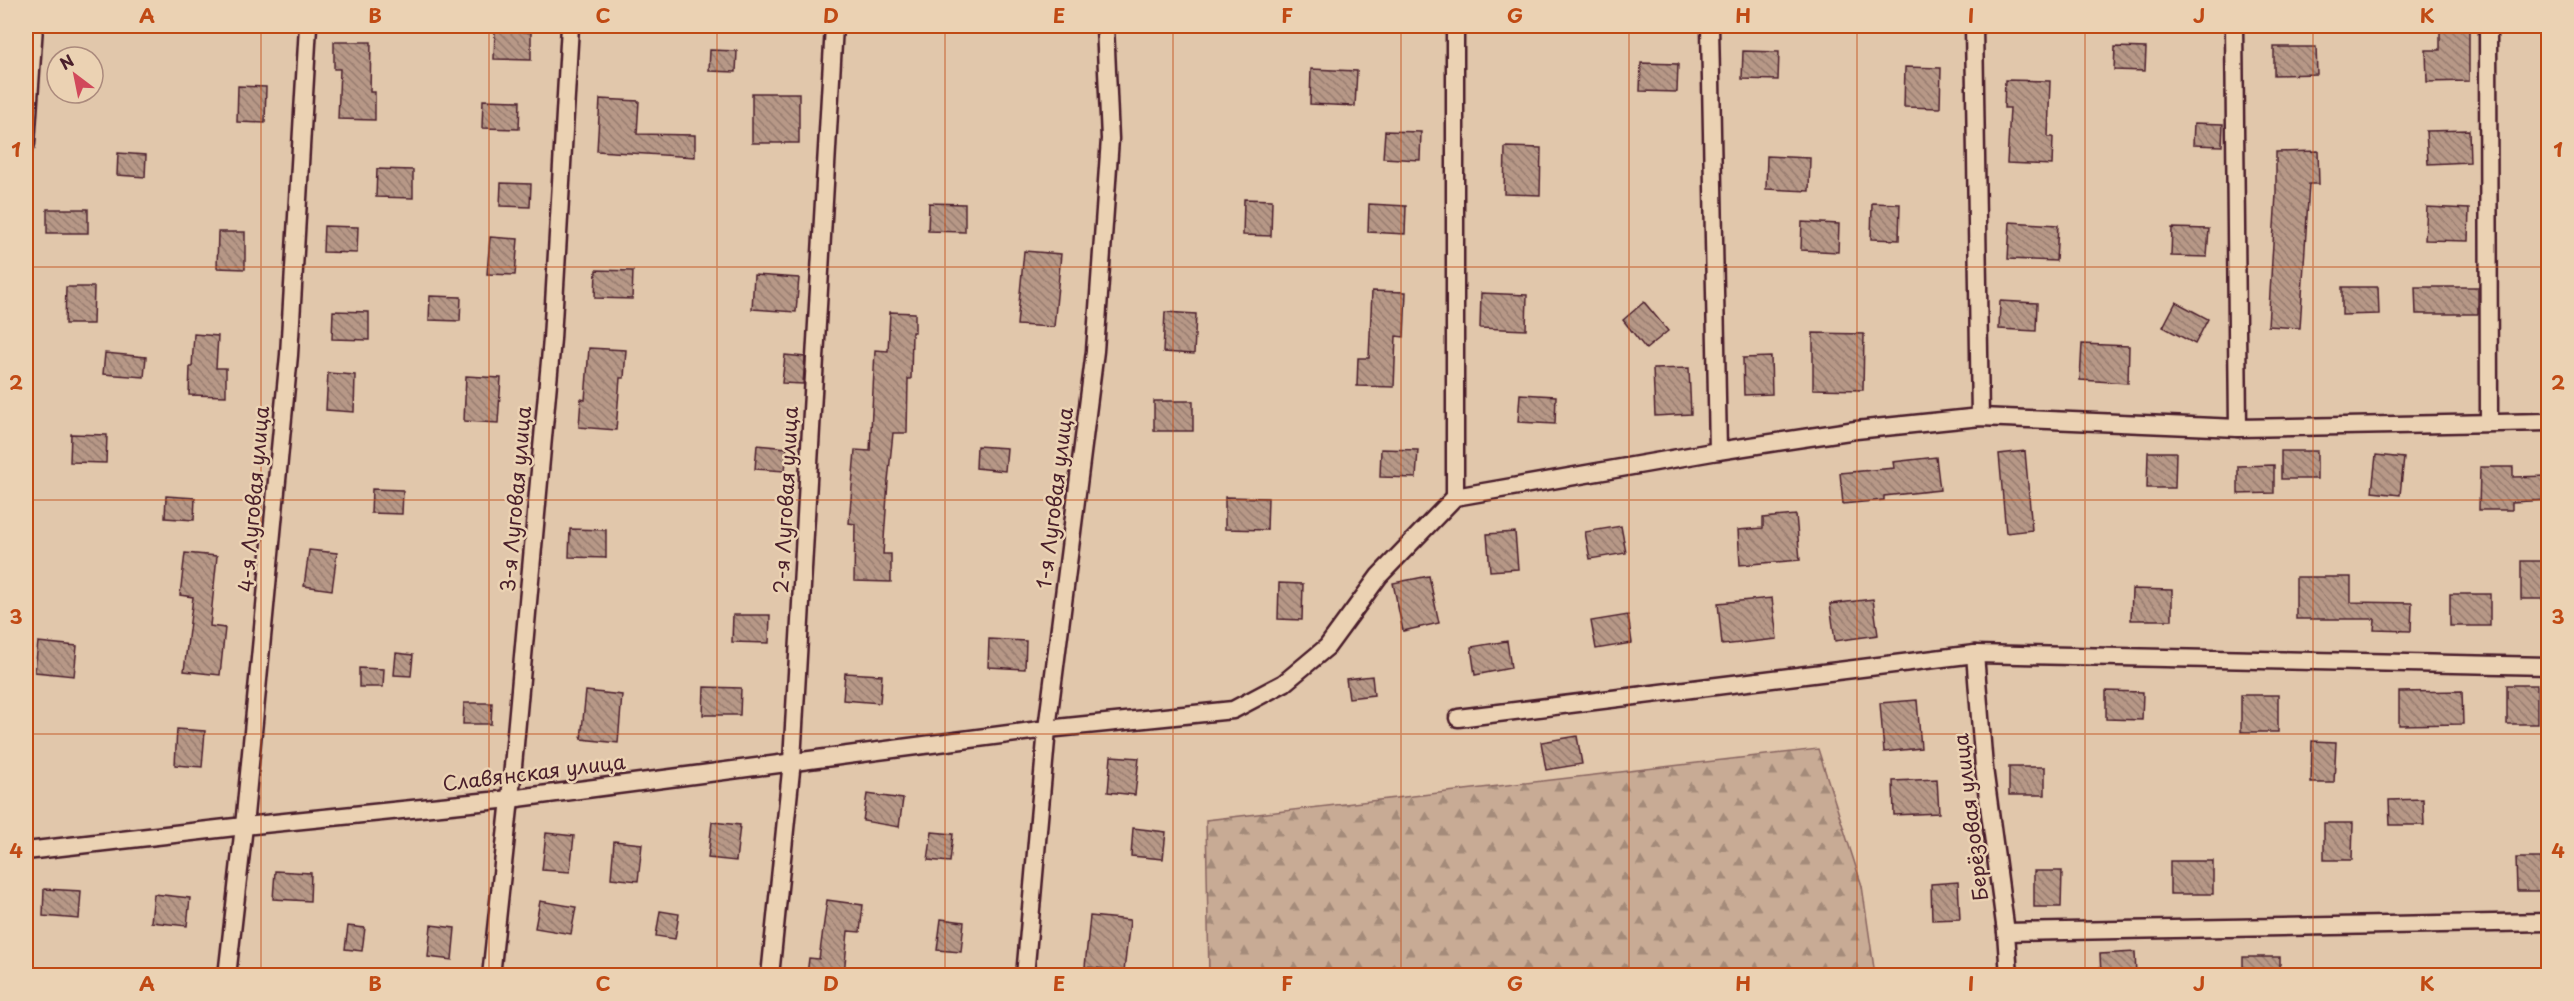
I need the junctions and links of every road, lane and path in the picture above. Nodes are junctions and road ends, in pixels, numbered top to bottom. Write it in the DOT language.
graph roads {
  1 [pos="34,26"];
  2 [pos="308,26"];
  3 [pos="570,26"];
  4 [pos="834,26"];
  5 [pos="1105,26"];
  6 [pos="1455,26"];
  7 [pos="1710,26"];
  8 [pos="1974,26"];
  9 [pos="2234,26"];
  10 [pos="2488,26"];
  11 [pos="26,144"];
  12 [pos="1980,417"];
  13 [pos="2489,422"];
  14 [pos="2548,422"];
  15 [pos="2238,428"];
  16 [pos="1718,451"];
  17 [pos="1455,497"];
  18 [pos="1976,654"];
  19 [pos="2548,666"];
  20 [pos="1458,717"];
  21 [pos="1047,729"];
  22 [pos="792,761"];
  23 [pos="510,799"];
  24 [pos="244,826"];
  25 [pos="26,851"];
  26 [pos="2548,922"];
  27 [pos="2006,932"];
  28 [pos="227,975"];
  29 [pos="491,975"];
  30 [pos="770,975"];
  31 [pos="1025,975"];
  32 [pos="2009,975"];
  1 -- 11 [label="street"];
  2 -- 24 [label="street, 4-я Луговая улица"];
  3 -- 23 [label="street, 3-я Луговая улица"];
  4 -- 22 [label="street, 2-я Луговая улица"];
  5 -- 21 [label="street, 1-я Луговая улица"];
  6 -- 17 [label="street"];
  7 -- 16 [label="street"];
  8 -- 12 [label="street"];
  9 -- 15 [label="street"];
  10 -- 13 [label="street"];
  12 -- 15 [label="street"];
  12 -- 16 [label="street"];
  13 -- 14 [label="street"];
  13 -- 15 [label="street"];
  16 -- 17 [label="street"];
  17 -- 21 [label="street, Славянская улица"];
  18 -- 19 [label="street"];
  18 -- 20 [label="street"];
  18 -- 27 [label="street, Берёзовая улица"];
  21 -- 22 [label="street, Славянская улица"];
  21 -- 31 [label="street, 1-я Луговая улица"];
  22 -- 23 [label="street, Славянская улица"];
  22 -- 30 [label="street, 2-я Луговая улица"];
  23 -- 24 [label="street, Славянская улица"];
  23 -- 29 [label="street, 3-я Луговая улица"];
  24 -- 25 [label="street, Славянская улица"];
  24 -- 28 [label="street, 4-я Луговая улица"];
  26 -- 27 [label="street"];
  27 -- 32 [label="street, Берёзовая улица"];
}
